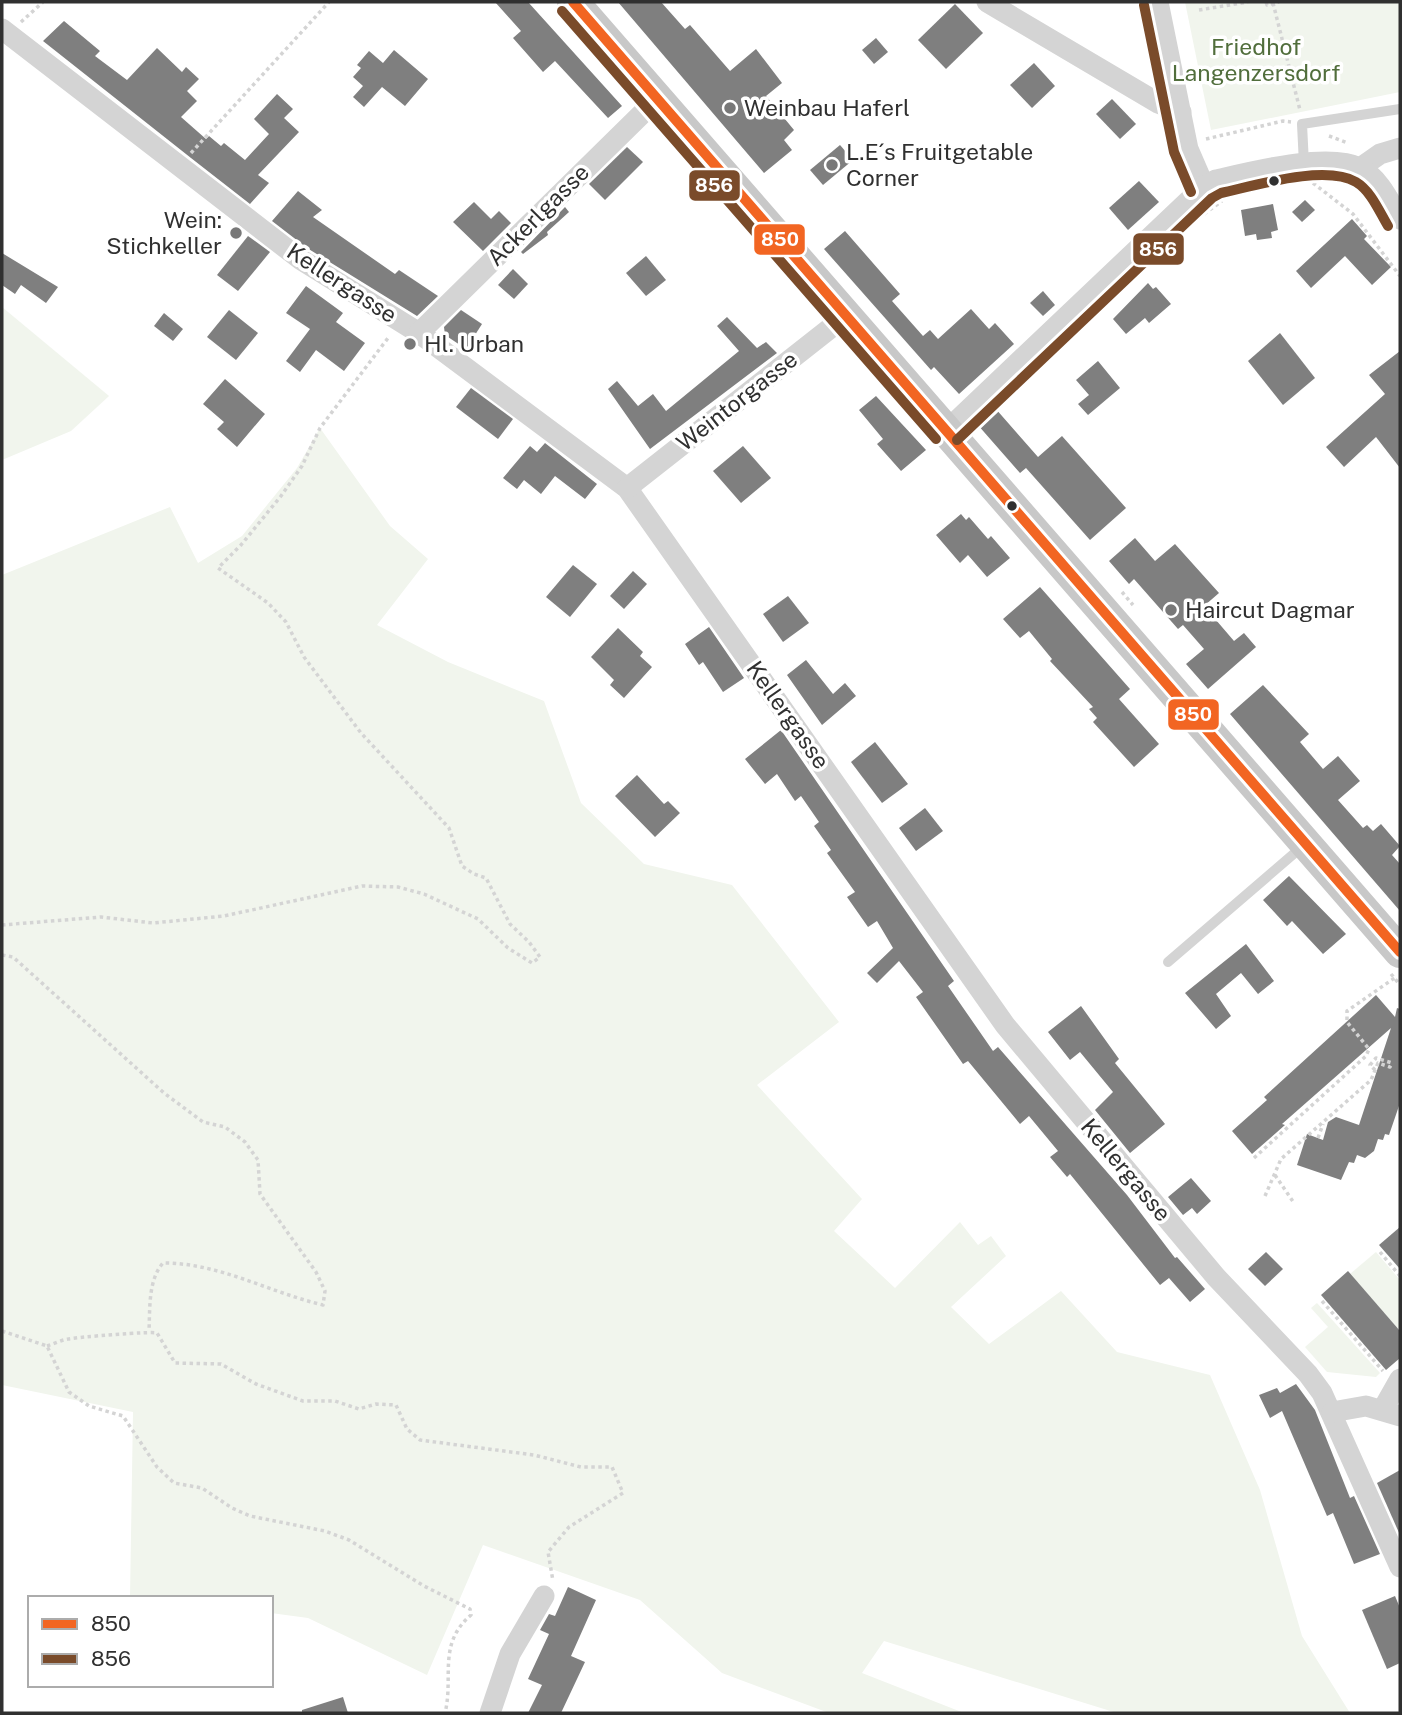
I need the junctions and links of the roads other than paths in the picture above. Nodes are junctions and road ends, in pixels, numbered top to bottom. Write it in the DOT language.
graph roads {
  1 [pos="573,2"];
  2 [pos="987,2"];
  3 [pos="1158,2"];
  4 [pos="6,31"];
  5 [pos="658,98"];
  6 [pos="1400,110"];
  7 [pos="1181,112"];
  8 [pos="1400,148"];
  9 [pos="1360,168"];
  10 [pos="1306,172"];
  11 [pos="1197,193"];
  12 [pos="1400,219"];
  13 [pos="847,315"];
  14 [pos="419,333"];
  15 [pos="947,430"];
  16 [pos="627,488"];
  17 [pos="1306,843"];
  18 [pos="1400,952"];
  19 [pos="1168,962"];
  20 [pos="1397,1382"];
  21 [pos="1332,1412"];
  22 [pos="1391,1413"];
  23 [pos="1400,1567"];
  24 [pos="544,1596"];
  25 [pos="489,1713"];
  1 -- 5 [label="main road"];
  2 -- 7 [label="street"];
  3 -- 7 [label="street"];
  4 -- 14 [label="street, Kellergasse"];
  5 -- 13 [label="main road"];
  5 -- 14 [label="street, Ackerlgasse"];
  6 -- 10 [label="lane"];
  7 -- 11 [label="street"];
  8 -- 9 [label="street"];
  9 -- 10 [label="street"];
  9 -- 12 [label="street"];
  10 -- 11 [label="street"];
  11 -- 15 [label="street"];
  13 -- 15 [label="main road"];
  13 -- 16 [label="street, Weintorgasse"];
  14 -- 16 [label="street, Kellergasse"];
  15 -- 17 [label="main road"];
  16 -- 21 [label="street, Kellergasse"];
  17 -- 18 [label="main road"];
  17 -- 19 [label="lane"];
  20 -- 22 [label="street"];
  21 -- 22 [label="street"];
  21 -- 23 [label="street, Kellergasse"];
  24 -- 25 [label="street"];
}
